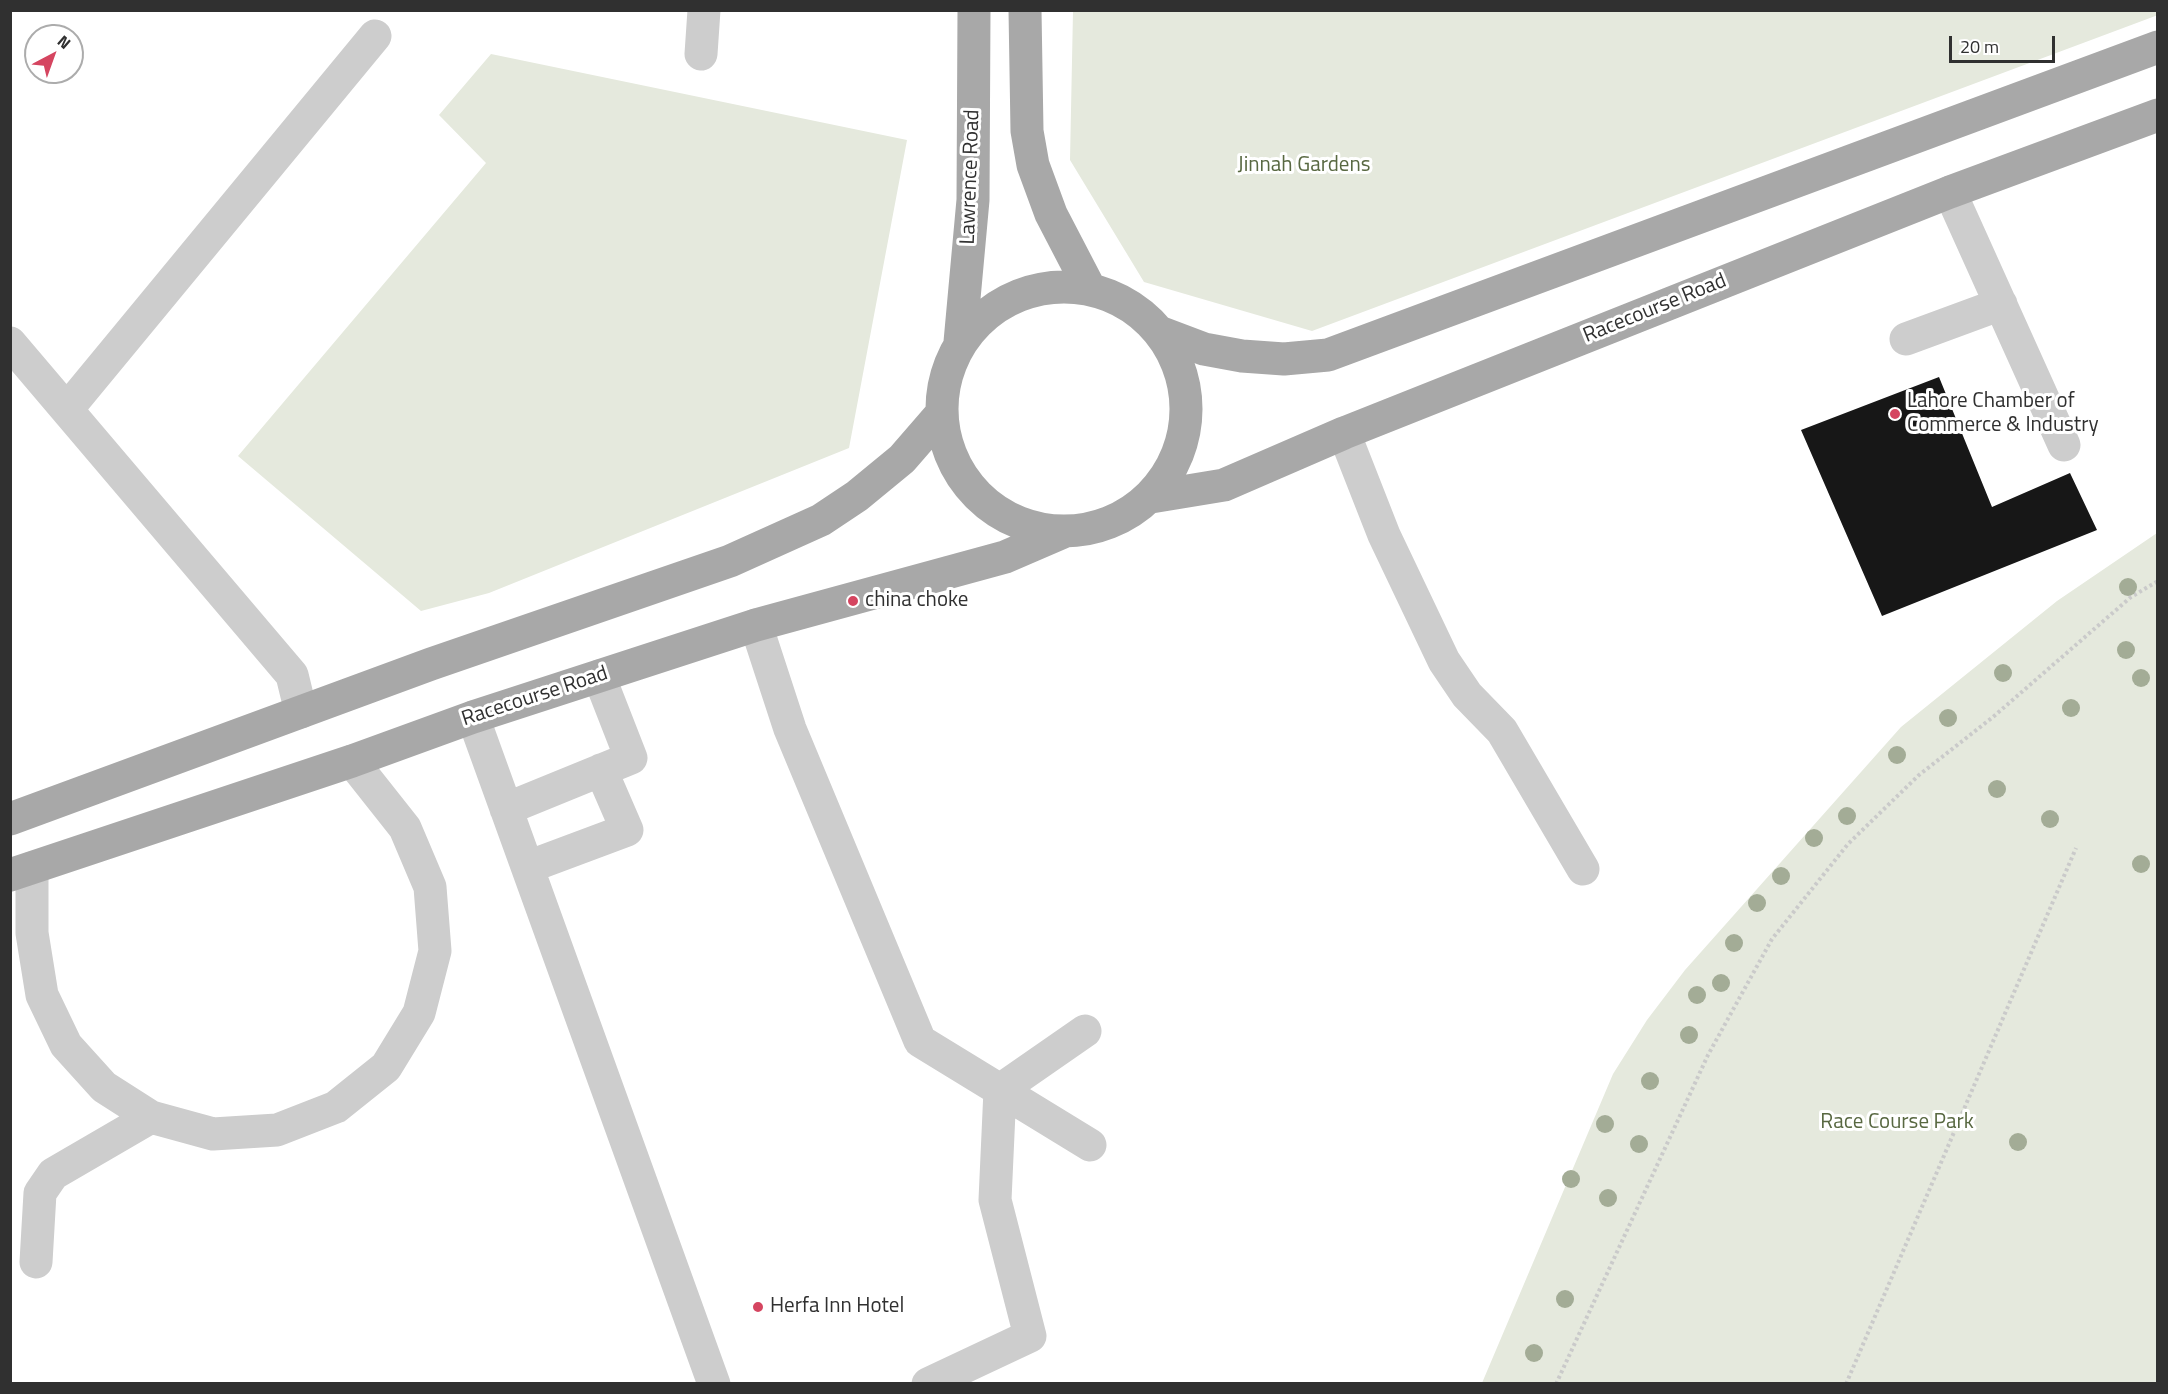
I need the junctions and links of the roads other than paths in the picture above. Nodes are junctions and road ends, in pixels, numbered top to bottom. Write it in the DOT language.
graph roads {
  1 [pos="704,10"];
  2 [pos="974,10"];
  3 [pos="1025,10"];
  4 [pos="375,36"];
  5 [pos="2157,47"];
  6 [pos="701,54"];
  7 [pos="2157,115"];
  8 [pos="1950,192"];
  9 [pos="1090,289"];
  10 [pos="2001,304"];
  11 [pos="1159,332"];
  12 [pos="1906,339"];
  13 [pos="960,342"];
  14 [pos="10,343"];
  15 [pos="68,408"];
  16 [pos="940,414"];
  17 [pos="1344,433"];
  18 [pos="2064,445"];
  19 [pos="1151,497"];
  20 [pos="1063,532"];
  21 [pos="756,626"];
  22 [pos="599,676"];
  23 [pos="301,712"];
  24 [pos="473,717"];
  25 [pos="352,761"];
  26 [pos="601,770"];
  27 [pos="506,809"];
  28 [pos="10,819"];
  29 [pos="528,867"];
  30 [pos="1583,869"];
  31 [pos="21,872"];
  32 [pos="1085,1031"];
  33 [pos="1000,1090"];
  34 [pos="151,1117"];
  35 [pos="1090,1145"];
  36 [pos="36,1262"];
  37 [pos="714,1383"];
  38 [pos="928,1383"];
  1 -- 6 [label="street"];
  2 -- 13 [label="main road, Lawrence Road"];
  3 -- 9 [label="main road"];
  4 -- 15 [label="street"];
  5 -- 11 [label="main road"];
  7 -- 8 [label="main road, Racecourse Road"];
  8 -- 10 [label="street"];
  8 -- 17 [label="main road, Racecourse Road"];
  9 -- 11 [label="main road"];
  9 -- 13 [label="main road"];
  10 -- 12 [label="street"];
  10 -- 18 [label="street"];
  11 -- 19 [label="main road"];
  13 -- 16 [label="main road"];
  14 -- 15 [label="street"];
  15 -- 23 [label="street"];
  16 -- 20 [label="main road"];
  16 -- 23 [label="main road"];
  17 -- 19 [label="main road, Racecourse Road"];
  17 -- 30 [label="street"];
  19 -- 20 [label="main road"];
  20 -- 21 [label="main road, Racecourse Road"];
  21 -- 22 [label="main road, Racecourse Road"];
  21 -- 33 [label="street"];
  22 -- 24 [label="main road, Racecourse Road"];
  22 -- 26 [label="street"];
  23 -- 28 [label="main road"];
  24 -- 25 [label="main road, Racecourse Road"];
  24 -- 27 [label="street"];
  25 -- 31 [label="main road, Racecourse Road"];
  25 -- 34 [label="street"];
  26 -- 27 [label="street"];
  26 -- 29 [label="street"];
  27 -- 29 [label="street"];
  29 -- 37 [label="street"];
  31 -- 34 [label="street"];
  32 -- 33 [label="street"];
  33 -- 35 [label="street"];
  33 -- 38 [label="street"];
  34 -- 36 [label="street"];
}
